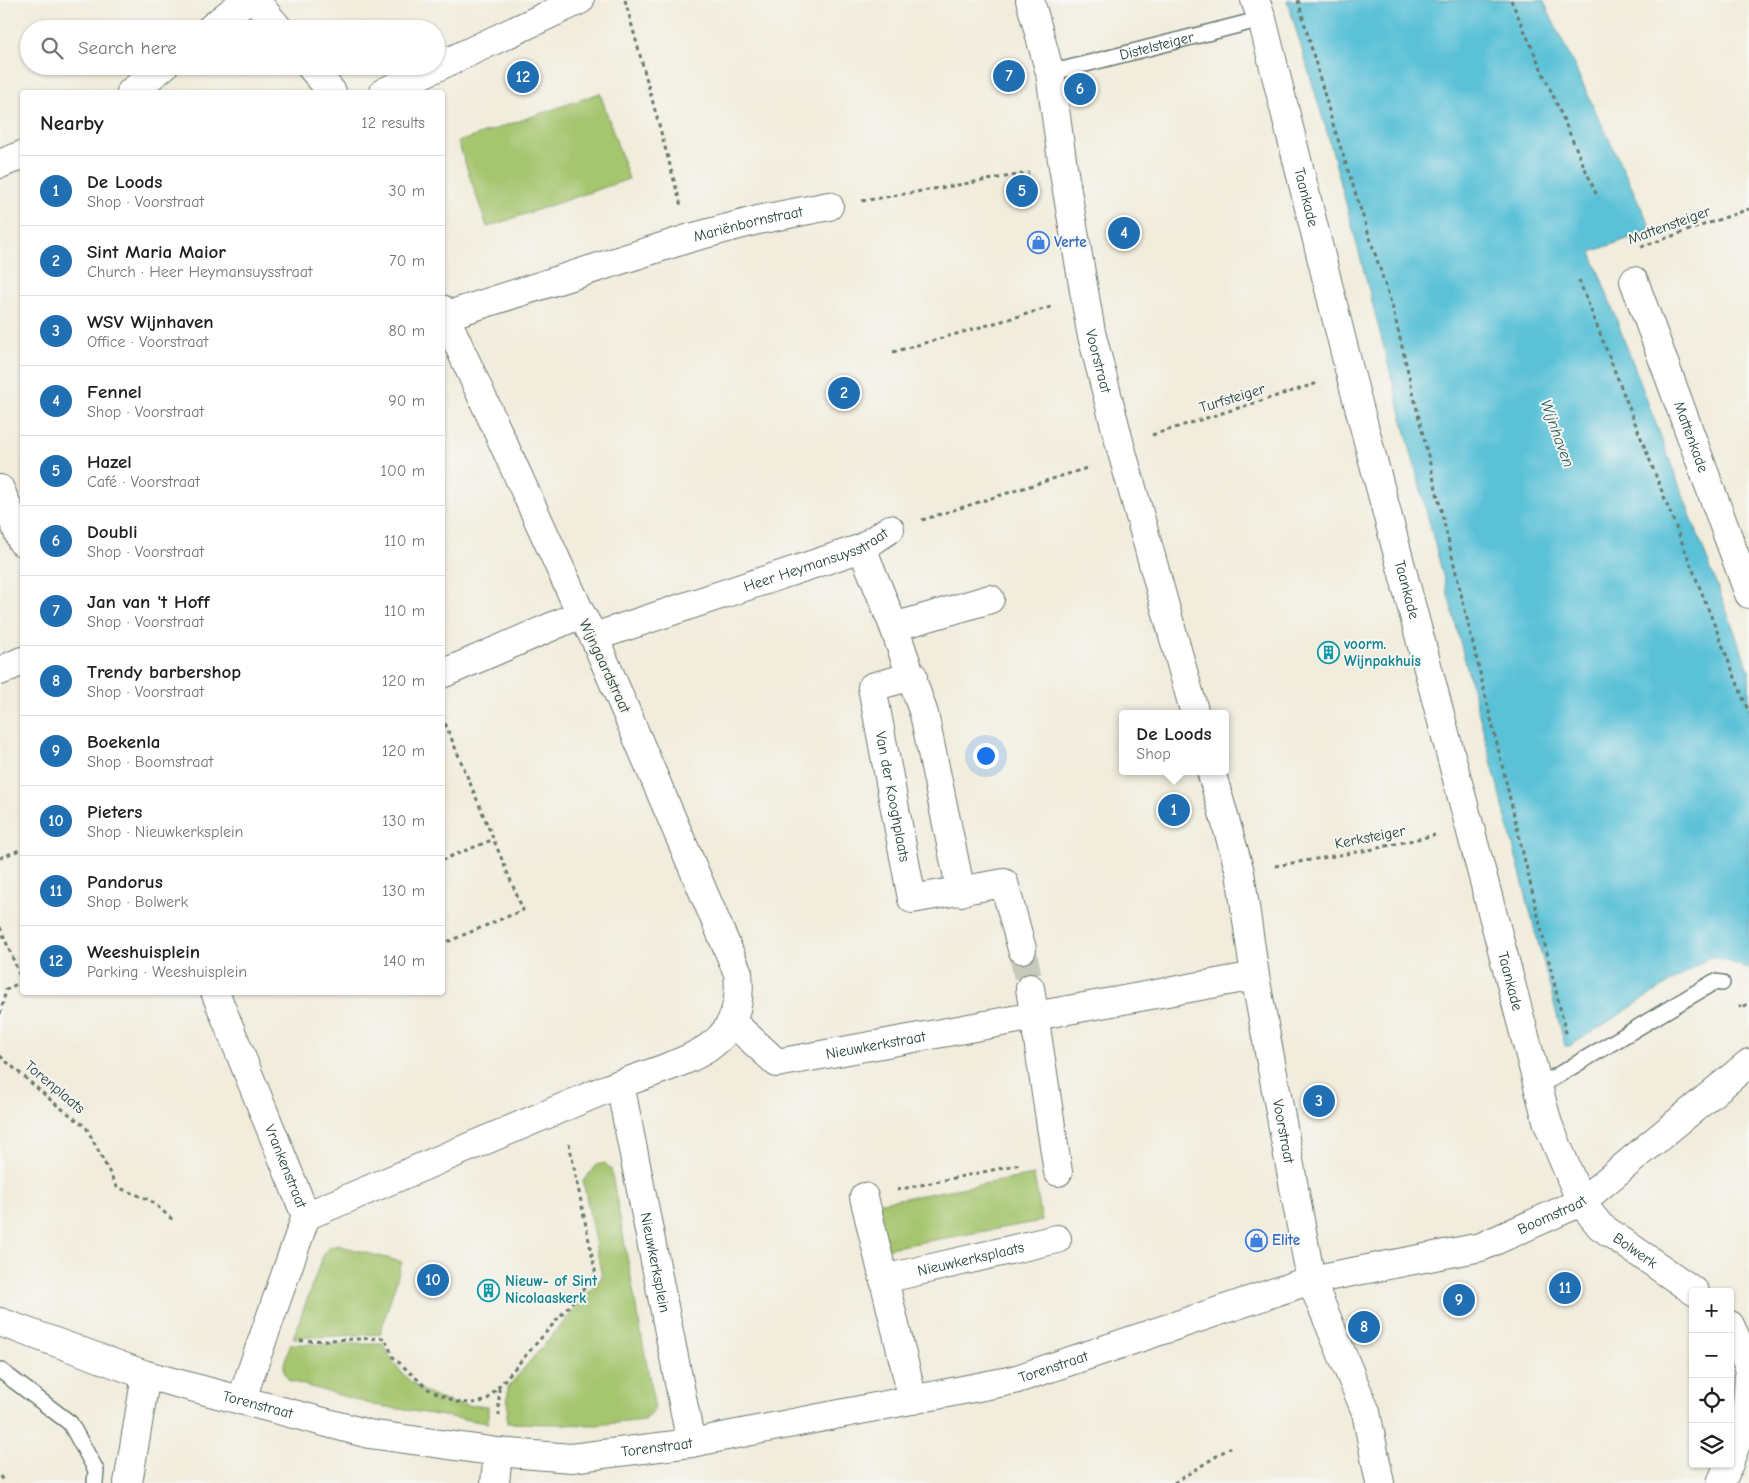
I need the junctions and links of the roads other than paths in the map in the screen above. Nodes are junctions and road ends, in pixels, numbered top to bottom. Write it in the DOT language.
graph roads {
  1 [pos="246,0"];
  2 [pos="255,0"];
  3 [pos="580,0"];
  4 [pos="1030,0"];
  5 [pos="1259,10"];
  6 [pos="221,20"];
  7 [pos="272,20"];
  8 [pos="445,63"];
  9 [pos="1050,74"];
  10 [pos="153,75"];
  11 [pos="318,75"];
  12 [pos="420,75"];
  13 [pos="134,90"];
  14 [pos="330,90"];
  15 [pos="388,90"];
  16 [pos="20,156"];
  17 [pos="0,164"];
  18 [pos="830,206"];
  19 [pos="1634,281"];
  20 [pos="445,314"];
  21 [pos="445,316"];
  22 [pos="10,496"];
  23 [pos="890,529"];
  24 [pos="20,534"];
  25 [pos="862,548"];
  26 [pos="1749,594"];
  27 [pos="990,599"];
  28 [pos="588,626"];
  29 [pos="894,627"];
  30 [pos="20,662"];
  31 [pos="0,670"];
  32 [pos="445,673"];
  33 [pos="913,676"];
  34 [pos="1194,710"];
  35 [pos="1212,775"];
  36 [pos="960,892"];
  37 [pos="1022,949"];
  38 [pos="1255,976"];
  39 [pos="1722,983"];
  40 [pos="1030,988"];
  41 [pos="216,995"];
  42 [pos="1033,1015"];
  43 [pos="732,1022"];
  44 [pos="1749,1063"];
  45 [pos="620,1084"];
  46 [pos="1538,1087"];
  47 [pos="1057,1164"];
  48 [pos="864,1197"];
  49 [pos="1581,1202"];
  50 [pos="306,1216"];
  51 [pos="1057,1240"];
  52 [pos="884,1279"];
  53 [pos="1311,1280"];
  54 [pos="1689,1288"];
  55 [pos="0,1322"];
  56 [pos="1734,1333"];
  57 [pos="1749,1367"];
  58 [pos="0,1370"];
  59 [pos="146,1375"];
  60 [pos="1749,1376"];
  61 [pos="242,1398"];
  62 [pos="914,1400"];
  63 [pos="691,1443"];
  64 [pos="1734,1450"];
  65 [pos="498,1452"];
  66 [pos="1727,1468"];
  67 [pos="94,1483"];
  68 [pos="128,1483"];
  69 [pos="495,1483"];
  70 [pos="1380,1483"];
  71 [pos="1721,1483"];
  1 -- 6 [label="street"];
  2 -- 7 [label="street"];
  3 -- 8 [label="street"];
  4 -- 9 [label="street, Voorstraat"];
  5 -- 9 [label="lane, Distelsteiger"];
  5 -- 46 [label="street, Taankade"];
  9 -- 34 [label="street, Voorstraat"];
  10 -- 13 [label="street"];
  11 -- 14 [label="street"];
  12 -- 15 [label="street"];
  16 -- 17 [label="street"];
  18 -- 20 [label="street, Mariënbornstraat"];
  19 -- 26 [label="street, Mattenkade"];
  21 -- 28 [label="street, Wijngaardstraat"];
  22 -- 24 [label="street"];
  23 -- 25 [label="street, Heer Heymansuysstraat"];
  25 -- 28 [label="street, Heer Heymansuysstraat"];
  25 -- 29 [label="street"];
  27 -- 29 [label="street"];
  28 -- 32 [label="street, Heer Heymansuysstraat"];
  28 -- 43 [label="street, Wijngaardstraat"];
  29 -- 33 [label="street"];
  30 -- 31 [label="street"];
  33 -- 36 [label="street"];
  33 -- 36 [label="street, Van der Kooghplaats"];
  35 -- 38 [label="street, Voorstraat"];
  36 -- 37 [label="street, Van der Kooghplaats"];
  38 -- 42 [label="street, Nieuwkerkstraat"];
  38 -- 53 [label="street, Voorstraat"];
  39 -- 46 [label="lane"];
  40 -- 42 [label="street"];
  41 -- 50 [label="street, Vrankenstraat"];
  42 -- 43 [label="street, Nieuwkerkstraat"];
  42 -- 47 [label="street"];
  43 -- 45 [label="street"];
  44 -- 49 [label="street, Boomstraat"];
  45 -- 50 [label="street"];
  45 -- 63 [label="street, Nieuwkerksplein"];
  46 -- 49 [label="street, Taankade"];
  48 -- 52 [label="street"];
  49 -- 53 [label="street, Boomstraat"];
  49 -- 54 [label="street, Bolwerk"];
  50 -- 61 [label="street, Vrankenstraat"];
  51 -- 52 [label="street, Nieuwkerksplaats"];
  52 -- 62 [label="street"];
  53 -- 62 [label="street, Torenstraat"];
  53 -- 70 [label="street, Voorstraat"];
  55 -- 59 [label="street, Torenstraat"];
  56 -- 57 [label="street"];
  58 -- 67 [label="lane"];
  59 -- 61 [label="street, Torenstraat"];
  59 -- 68 [label="street"];
  60 -- 64 [label="street"];
  61 -- 65 [label="street, Torenstraat"];
  62 -- 63 [label="street, Torenstraat"];
  63 -- 65 [label="street, Torenstraat"];
  65 -- 69 [label="street"];
  66 -- 71 [label="street"];
}
